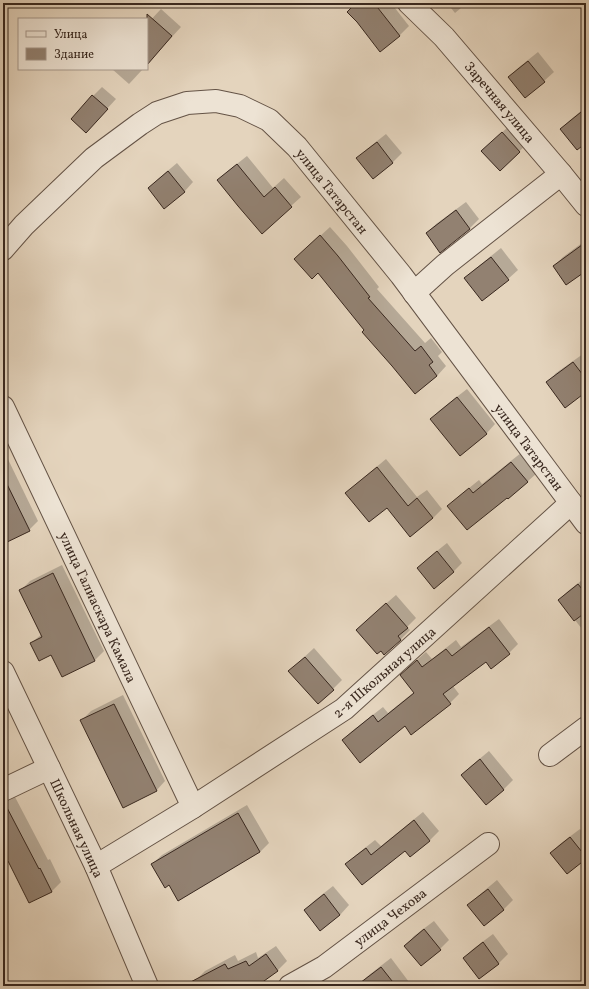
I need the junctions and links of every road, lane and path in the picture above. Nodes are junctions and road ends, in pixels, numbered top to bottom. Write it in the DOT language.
graph roads {
  1 [pos="409,3"];
  2 [pos="561,174"];
  3 [pos="586,205"];
  4 [pos="3,249"];
  5 [pos="414,293"];
  6 [pos="3,407"];
  7 [pos="571,503"];
  8 [pos="586,523"];
  9 [pos="3,672"];
  10 [pos="586,728"];
  11 [pos="550,755"];
  12 [pos="49,768"];
  13 [pos="3,790"];
  14 [pos="194,807"];
  15 [pos="488,844"];
  16 [pos="96,866"];
  17 [pos="147,986"];
  18 [pos="290,986"];
  1 -- 2 [label="street, Заречная улица"];
  2 -- 3 [label="street, Заречная улица"];
  2 -- 5 [label="street"];
  4 -- 5 [label="street, улица Татарстан"];
  5 -- 7 [label="street, улица Татарстан"];
  6 -- 14 [label="street, улица Галиаскара Камала"];
  7 -- 8 [label="street, улица Татарстан"];
  7 -- 14 [label="street, 2-я Школьная улица"];
  9 -- 12 [label="street, Школьная улица"];
  10 -- 11 [label="street"];
  12 -- 13 [label="street"];
  12 -- 16 [label="street, Школьная улица"];
  14 -- 16 [label="street, 2-я Школьная улица"];
  15 -- 18 [label="street, улица Чехова"];
  16 -- 17 [label="street, Школьная улица"];
}
